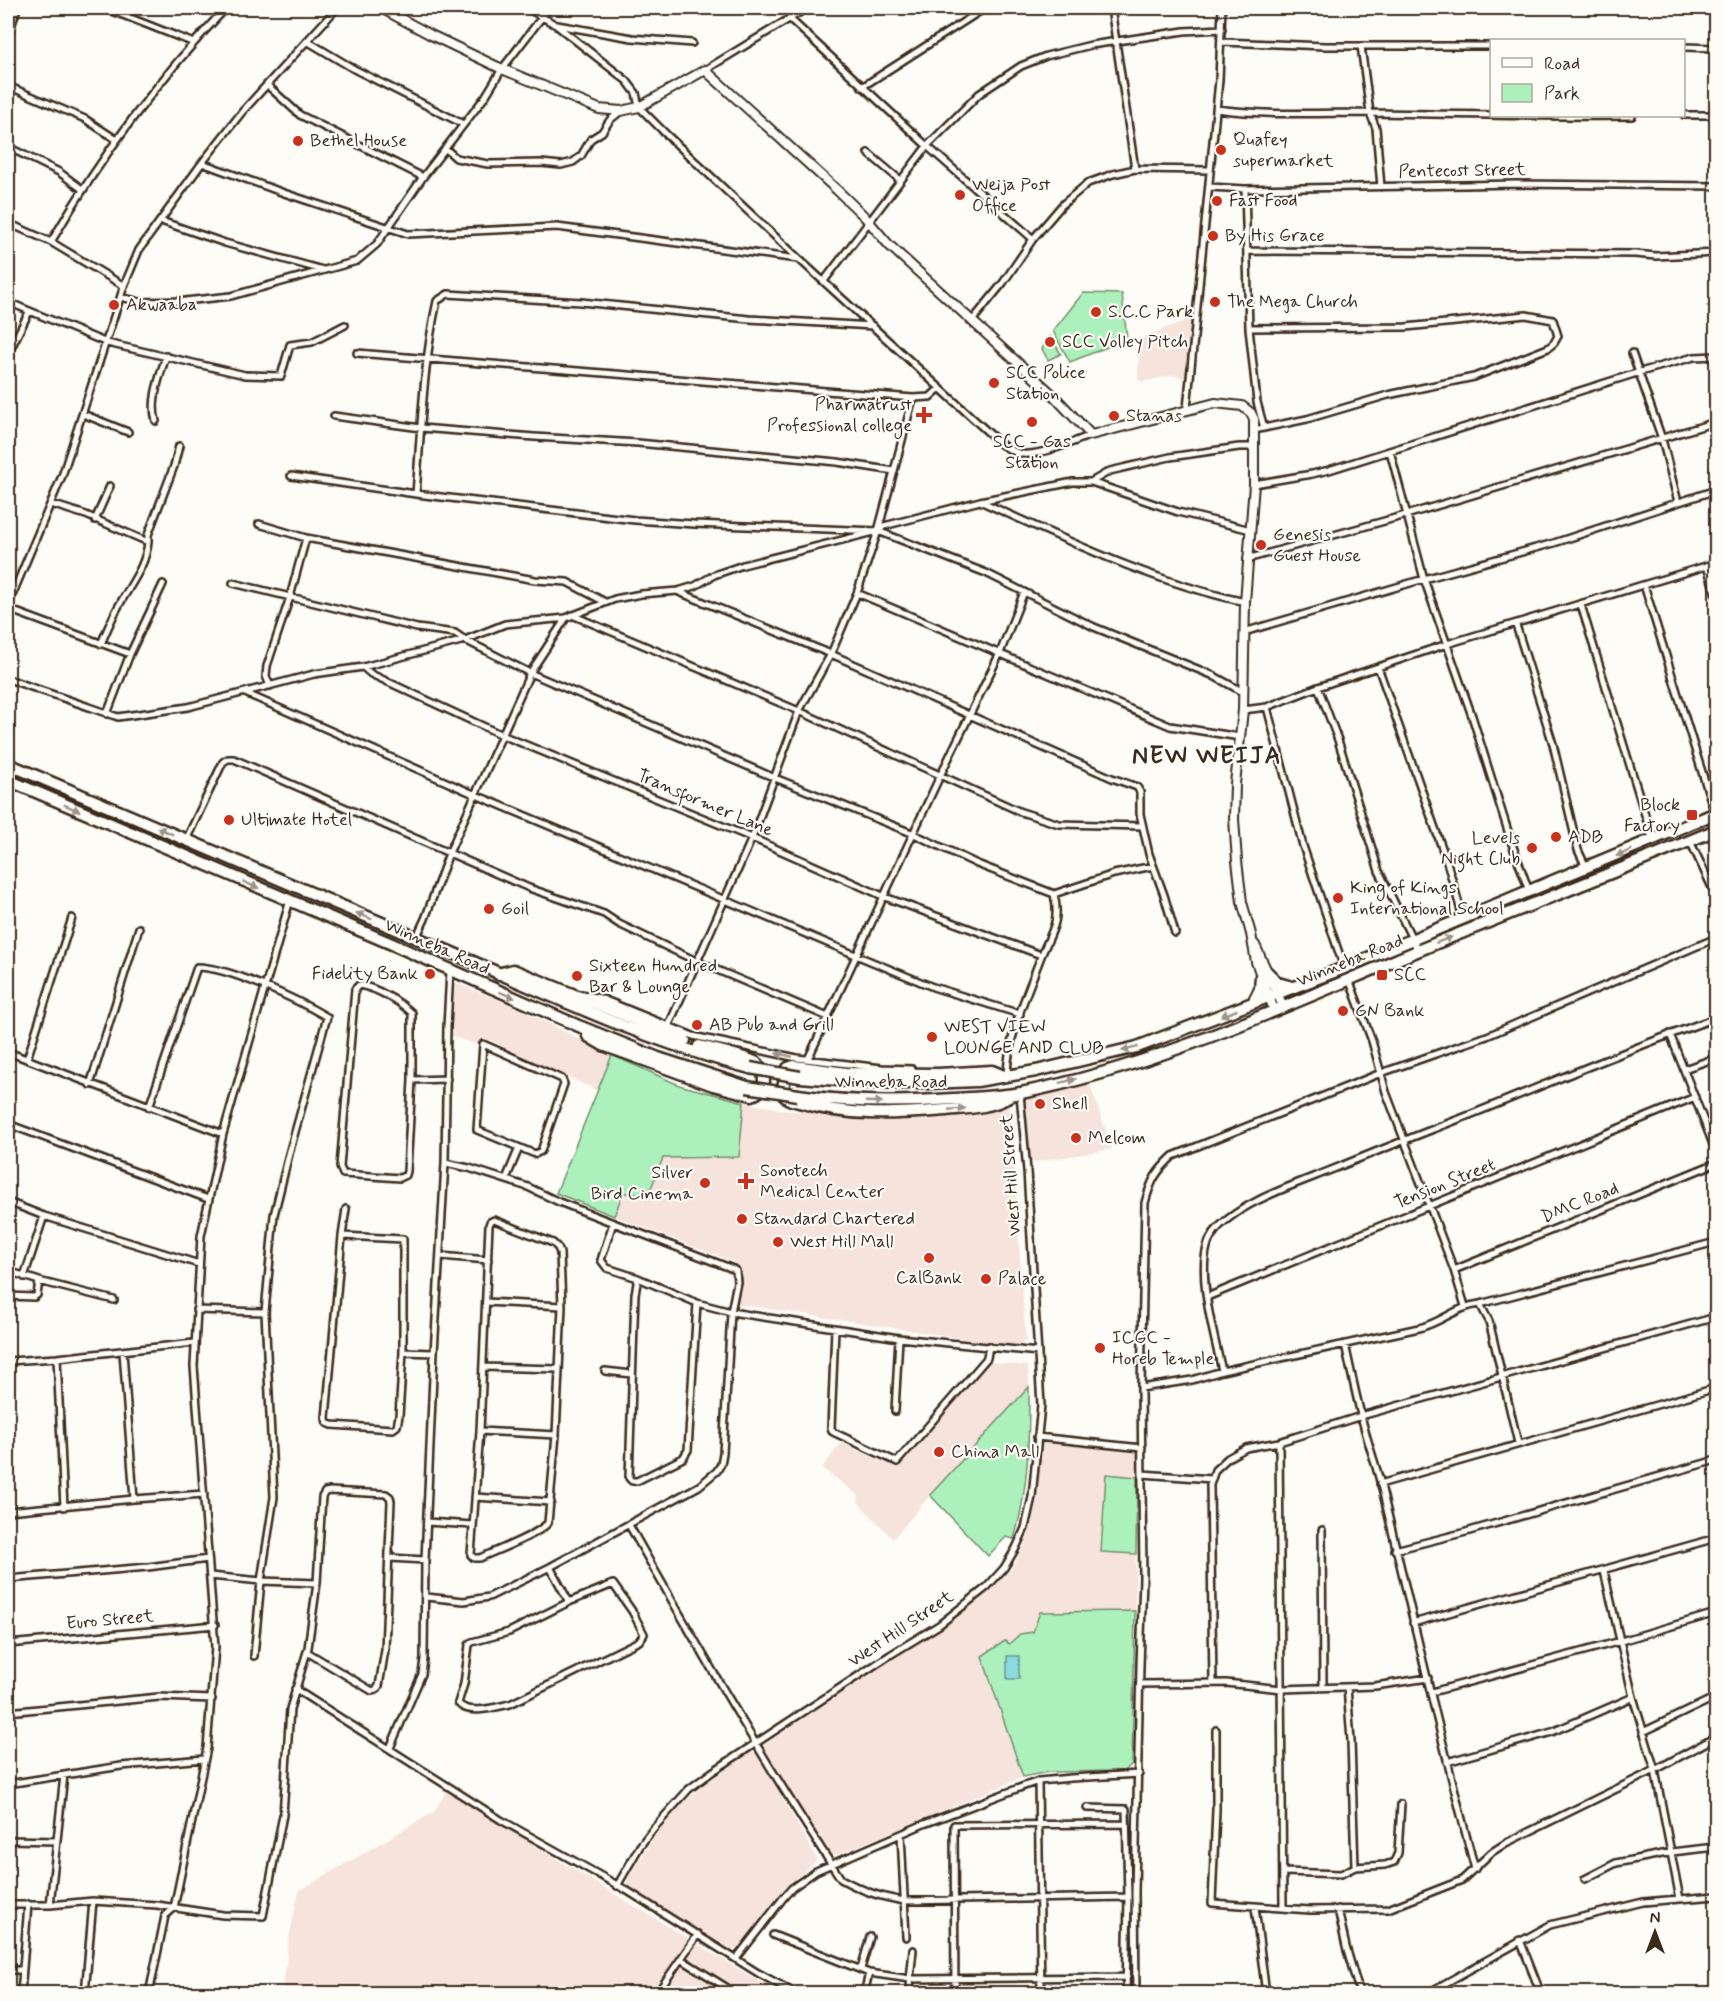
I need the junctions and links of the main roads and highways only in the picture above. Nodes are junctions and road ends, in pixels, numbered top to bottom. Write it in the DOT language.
graph roads {
  1 [pos="8,764"];
  2 [pos="25,771"];
  3 [pos="13,783"];
  4 [pos="1716,814"];
  5 [pos="1716,830"];
  6 [pos="200,846"];
  7 [pos="180,855"];
  8 [pos="498,974"];
  9 [pos="1292,987"];
  10 [pos="1253,1003"];
  11 [pos="550,1014"];
  12 [pos="1185,1030"];
  13 [pos="1189,1043"];
  14 [pos="1007,1077"];
  15 [pos="1017,1094"];
  1 -- 2 [label="highway, Winneba Road"];
  2 -- 3 [label="highway"];
  6 -- 2 [label="highway, Winneba Road, one-way"];
  3 -- 7 [label="highway, Winneba Road, one-way"];
  4 -- 9 [label="highway, Winneba Road, one-way"];
  13 -- 5 [label="highway, Winneba Road, one-way"];
  6 -- 7 [label="highway"];
  8 -- 6 [label="highway, Winneba Road, one-way"];
  7 -- 11 [label="highway, Winneba Road, one-way"];
  8 -- 11 [label="highway"];
  8 -- 14 [label="highway, Winneba Road, bridge"];
  9 -- 10 [label="highway, Winneba Road"];
  9 -- 10 [label="highway"];
  10 -- 12 [label="highway, Winneba Road, one-way"];
  11 -- 15 [label="highway, Winneba Road, one-way, bridge"];
  12 -- 13 [label="highway"];
  12 -- 14 [label="highway, Winneba Road, one-way"];
  15 -- 13 [label="highway, Winneba Road, one-way"];
  14 -- 15 [label="highway, one-way"];
}
